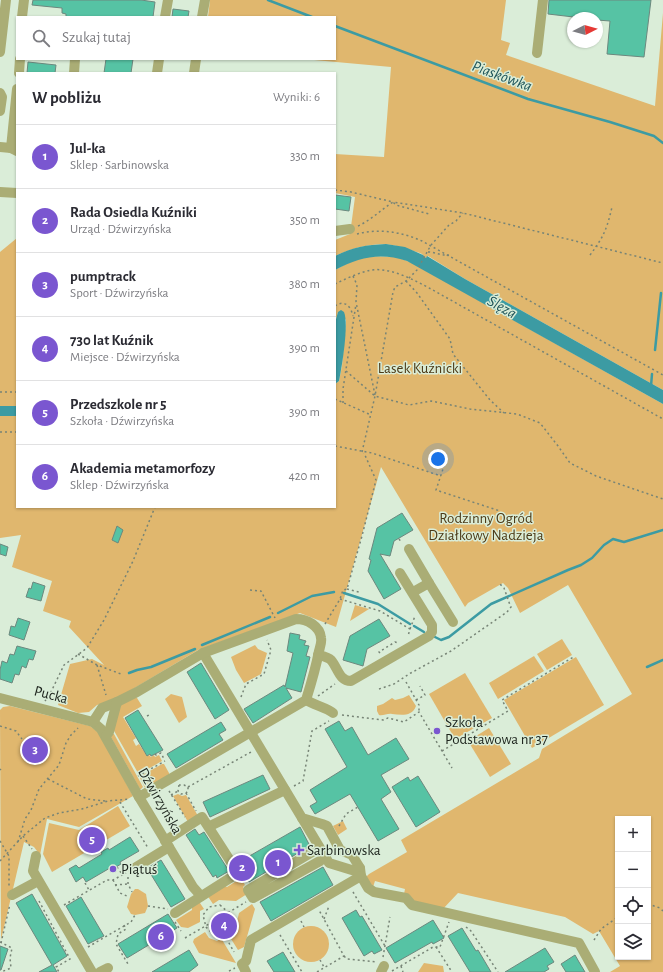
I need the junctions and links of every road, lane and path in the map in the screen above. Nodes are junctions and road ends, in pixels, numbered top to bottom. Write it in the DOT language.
graph roads {
  1 [pos="6,0"];
  2 [pos="24,0"];
  3 [pos="168,0"];
  4 [pos="205,0"];
  5 [pos="543,0"];
  6 [pos="22,16"];
  7 [pos="165,16"];
  8 [pos="202,16"];
  9 [pos="0,52"];
  10 [pos="537,53"];
  11 [pos="20,60"];
  12 [pos="76,60"];
  13 [pos="159,60"];
  14 [pos="196,60"];
  15 [pos="19,72"];
  16 [pos="74,72"];
  17 [pos="157,72"];
  18 [pos="194,72"];
  19 [pos="0,93"];
  20 [pos="16,109"];
  21 [pos="0,111"];
  22 [pos="0,147"];
  23 [pos="14,150"];
  24 [pos="336,190"];
  25 [pos="0,192"];
  26 [pos="16,193"];
  27 [pos="393,202"];
  28 [pos="612,207"];
  29 [pos="463,213"];
  30 [pos="429,214"];
  31 [pos="336,231"];
  32 [pos="352,232"];
  33 [pos="431,245"];
  34 [pos="597,246"];
  35 [pos="428,252"];
  36 [pos="449,255"];
  37 [pos="590,255"];
  38 [pos="663,263"];
  39 [pos="353,276"];
  40 [pos="408,278"];
  41 [pos="406,281"];
  42 [pos="336,284"];
  43 [pos="356,302"];
  44 [pos="336,306"];
  45 [pos="354,318"];
  46 [pos="346,371"];
  47 [pos="663,375"];
  48 [pos="0,392"];
  49 [pos="16,392"];
  50 [pos="375,396"];
  51 [pos="336,399"];
  52 [pos="343,403"];
  53 [pos="504,413"];
  54 [pos="371,415"];
  55 [pos="663,419"];
  56 [pos="0,432"];
  57 [pos="16,432"];
  58 [pos="336,446"];
  59 [pos="363,452"];
  60 [pos="446,460"];
  61 [pos="441,476"];
  62 [pos="663,499"];
  63 [pos="155,508"];
  64 [pos="500,511"];
  65 [pos="409,549"];
  66 [pos="400,573"];
  67 [pos="429,583"];
  68 [pos="499,583"];
  69 [pos="347,589"];
  70 [pos="250,590"];
  71 [pos="359,592"];
  72 [pos="413,592"];
  73 [pos="340,599"];
  74 [pos="416,614"];
  75 [pos="453,622"];
  76 [pos="274,627"];
  77 [pos="410,629"];
  78 [pos="320,633"];
  79 [pos="410,642"];
  80 [pos="203,653"];
  81 [pos="78,654"];
  82 [pos="318,655"];
  83 [pos="575,656"];
  84 [pos="382,658"];
  85 [pos="96,665"];
  86 [pos="121,674"];
  87 [pos="343,678"];
  88 [pos="406,682"];
  89 [pos="420,686"];
  90 [pos="379,689"];
  91 [pos="0,698"];
  92 [pos="416,700"];
  93 [pos="308,701"];
  94 [pos="113,704"];
  95 [pos="235,705"];
  96 [pos="42,708"];
  97 [pos="419,712"];
  98 [pos="151,714"];
  99 [pos="334,715"];
  100 [pos="147,716"];
  101 [pos="83,719"];
  102 [pos="93,722"];
  103 [pos="0,726"];
  104 [pos="251,732"];
  105 [pos="106,736"];
  106 [pos="22,739"];
  107 [pos="260,747"];
  108 [pos="442,751"];
  109 [pos="155,754"];
  110 [pos="452,768"];
  111 [pos="138,776"];
  112 [pos="48,779"];
  113 [pos="177,781"];
  114 [pos="164,783"];
  115 [pos="188,787"];
  116 [pos="288,789"];
  117 [pos="178,791"];
  118 [pos="186,793"];
  119 [pos="171,795"];
  120 [pos="139,797"];
  121 [pos="120,801"];
  122 [pos="106,802"];
  123 [pos="358,807"];
  124 [pos="346,814"];
  125 [pos="200,818"];
  126 [pos="302,818"];
  127 [pos="190,825"];
  128 [pos="210,826"];
  129 [pos="23,836"];
  130 [pos="0,841"];
  131 [pos="18,842"];
  132 [pos="145,843"];
  133 [pos="167,844"];
  134 [pos="7,852"];
  135 [pos="36,856"];
  136 [pos="0,861"];
  137 [pos="117,866"];
  138 [pos="133,868"];
  139 [pos="360,872"];
  140 [pos="122,874"];
  141 [pos="113,880"];
  142 [pos="38,881"];
  143 [pos="85,883"];
  144 [pos="348,883"];
  145 [pos="128,884"];
  146 [pos="115,885"];
  147 [pos="90,890"];
  148 [pos="132,892"];
  149 [pos="11,893"];
  150 [pos="201,896"];
  151 [pos="130,898"];
  152 [pos="253,898"];
  153 [pos="38,900"];
  154 [pos="315,903"];
  155 [pos="651,905"];
  156 [pos="148,906"];
  157 [pos="55,910"];
  158 [pos="171,911"];
  159 [pos="663,911"];
  160 [pos="229,913"];
  161 [pos="135,915"];
  162 [pos="390,917"];
  163 [pos="450,917"];
  164 [pos="615,919"];
  165 [pos="462,925"];
  166 [pos="124,926"];
  167 [pos="275,926"];
  168 [pos="206,927"];
  169 [pos="224,934"];
  170 [pos="185,938"];
  171 [pos="594,940"];
  172 [pos="1,942"];
  173 [pos="90,946"];
  174 [pos="385,946"];
  175 [pos="436,947"];
  176 [pos="234,952"];
  177 [pos="344,956"];
  178 [pos="320,960"];
  179 [pos="128,964"];
  180 [pos="401,966"];
  181 [pos="324,967"];
  182 [pos="244,968"];
  183 [pos="385,970"];
  184 [pos="1,972"];
  185 [pos="59,972"];
  186 [pos="92,972"];
  187 [pos="302,972"];
  188 [pos="317,972"];
  189 [pos="403,972"];
  190 [pos="452,972"];
  191 [pos="498,972"];
  192 [pos="595,972"];
  1 -- 9 [label="street"];
  2 -- 6 [label="street"];
  3 -- 7 [label="street"];
  4 -- 8 [label="street"];
  5 -- 10 [label="street"];
  11 -- 15 [label="street"];
  12 -- 16 [label="street"];
  13 -- 17 [label="street"];
  14 -- 18 [label="street"];
  19 -- 21 [label="street"];
  20 -- 23 [label="street"];
  22 -- 23 [label="street"];
  24 -- 27 [label="path"];
  25 -- 26 [label="street"];
  27 -- 29 [label="path"];
  27 -- 30 [label="path"];
  27 -- 32 [label="path"];
  28 -- 34 [label="path"];
  29 -- 33 [label="path"];
  29 -- 34 [label="path"];
  31 -- 32 [label="street"];
  32 -- 33 [label="path"];
  33 -- 35 [label="path"];
  33 -- 36 [label="path"];
  34 -- 37 [label="path"];
  34 -- 38 [label="path"];
  35 -- 36 [label="path"];
  35 -- 40 [label="path"];
  36 -- 47 [label="path"];
  39 -- 40 [label="path"];
  39 -- 42 [label="path"];
  39 -- 43 [label="path"];
  40 -- 41 [label="path"];
  40 -- 55 [label="path"];
  41 -- 50 [label="path"];
  41 -- 53 [label="path"];
  43 -- 45 [label="path"];
  43 -- 50 [label="path"];
  44 -- 45 [label="path"];
  45 -- 46 [label="path"];
  46 -- 50 [label="path"];
  46 -- 52 [label="path"];
  48 -- 49 [label="path"];
  50 -- 53 [label="path"];
  50 -- 54 [label="path"];
  51 -- 52 [label="path"];
  52 -- 54 [label="path"];
  53 -- 62 [label="path"];
  54 -- 59 [label="path"];
  56 -- 57 [label="path"];
  58 -- 59 [label="path"];
  59 -- 61 [label="path"];
  59 -- 69 [label="path"];
  60 -- 61 [label="path"];
  61 -- 64 [label="path"];
  63 -- 81 [label="path"];
  65 -- 67 [label="street"];
  66 -- 72 [label="street"];
  67 -- 72 [label="street"];
  67 -- 75 [label="street"];
  68 -- 90 [label="path"];
  69 -- 71 [label="path"];
  69 -- 73 [label="path"];
  70 -- 76 [label="path"];
  72 -- 79 [label="street"];
  73 -- 77 [label="path"];
  73 -- 78 [label="path"];
  74 -- 77 [label="path"];
  76 -- 78 [label="street"];
  76 -- 80 [label="street"];
  76 -- 95 [label="path"];
  77 -- 79 [label="path"];
  78 -- 82 [label="street"];
  79 -- 84 [label="path"];
  79 -- 87 [label="street"];
  80 -- 94 [label="street"];
  80 -- 95 [label="street"];
  81 -- 85 [label="path"];
  81 -- 96 [label="path"];
  82 -- 87 [label="street"];
  82 -- 93 [label="street"];
  83 -- 108 [label="path"];
  85 -- 86 [label="path"];
  85 -- 94 [label="path"];
  87 -- 93 [label="path"];
  88 -- 92 [label="path"];
  89 -- 92 [label="path"];
  91 -- 96 [label="street, Pucka"];
  92 -- 97 [label="path"];
  93 -- 99 [label="street"];
  93 -- 104 [label="street"];
  94 -- 102 [label="street"];
  94 -- 105 [label="street"];
  95 -- 104 [label="street"];
  96 -- 101 [label="street, Pucka"];
  97 -- 99 [label="path"];
  97 -- 108 [label="path"];
  98 -- 100 [label="path"];
  99 -- 116 [label="path"];
  101 -- 102 [label="street, Pucka"];
  101 -- 112 [label="path"];
  102 -- 105 [label="street, Dźwirzyńska"];
  103 -- 106 [label="path"];
  104 -- 107 [label="street"];
  104 -- 113 [label="street"];
  105 -- 120 [label="street, Dźwirzyńska"];
  107 -- 115 [label="path"];
  107 -- 116 [label="street"];
  108 -- 110 [label="path"];
  109 -- 111 [label="path"];
  112 -- 122 [label="path"];
  112 -- 131 [label="path"];
  113 -- 114 [label="street"];
  113 -- 115 [label="path"];
  113 -- 117 [label="path"];
  114 -- 119 [label="path"];
  114 -- 120 [label="street"];
  115 -- 118 [label="path"];
  116 -- 126 [label="street"];
  116 -- 128 [label="street"];
  117 -- 118 [label="path"];
  117 -- 119 [label="path"];
  118 -- 125 [label="path"];
  119 -- 127 [label="path"];
  120 -- 121 [label="path"];
  120 -- 133 [label="street, Dźwirzyńska"];
  121 -- 122 [label="path"];
  121 -- 132 [label="path"];
  122 -- 129 [label="path"];
  123 -- 124 [label="path"];
  125 -- 127 [label="street"];
  125 -- 128 [label="street"];
  126 -- 139 [label="street"];
  126 -- 139 [label="street"];
  127 -- 133 [label="street"];
  128 -- 150 [label="street"];
  129 -- 131 [label="path"];
  129 -- 135 [label="path"];
  130 -- 134 [label="path"];
  131 -- 134 [label="path"];
  133 -- 138 [label="street"];
  133 -- 150 [label="street, Dźwirzyńska"];
  134 -- 136 [label="path"];
  134 -- 149 [label="path"];
  135 -- 142 [label="street"];
  137 -- 140 [label="path"];
  139 -- 144 [label="street"];
  139 -- 192 [label="street"];
  140 -- 141 [label="path"];
  140 -- 145 [label="path"];
  141 -- 146 [label="path"];
  141 -- 147 [label="path"];
  142 -- 149 [label="street"];
  142 -- 157 [label="street"];
  143 -- 147 [label="path"];
  144 -- 154 [label="street"];
  144 -- 174 [label="path"];
  145 -- 146 [label="path"];
  145 -- 148 [label="path"];
  146 -- 151 [label="path"];
  147 -- 157 [label="path"];
  149 -- 172 [label="path"];
  150 -- 158 [label="street"];
  152 -- 152 [label="street"];
  152 -- 160 [label="path"];
  153 -- 185 [label="path"];
  154 -- 167 [label="street"];
  154 -- 177 [label="path"];
  155 -- 159 [label="path"];
  156 -- 158 [label="path"];
  157 -- 186 [label="street"];
  160 -- 168 [label="path"];
  160 -- 168 [label="path"];
  160 -- 169 [label="path"];
  161 -- 166 [label="path"];
  162 -- 174 [label="path"];
  163 -- 175 [label="path"];
  164 -- 171 [label="path"];
  165 -- 191 [label="path"];
  166 -- 173 [label="path"];
  166 -- 179 [label="path"];
  167 -- 182 [label="street"];
  167 -- 187 [label="path"];
  168 -- 169 [label="path"];
  168 -- 170 [label="path"];
  169 -- 176 [label="path"];
  172 -- 184 [label="path"];
  174 -- 177 [label="path"];
  175 -- 180 [label="path"];
  175 -- 190 [label="path"];
  177 -- 181 [label="path"];
  178 -- 181 [label="path"];
  180 -- 183 [label="path"];
  180 -- 189 [label="path"];
  181 -- 188 [label="path"];
}
